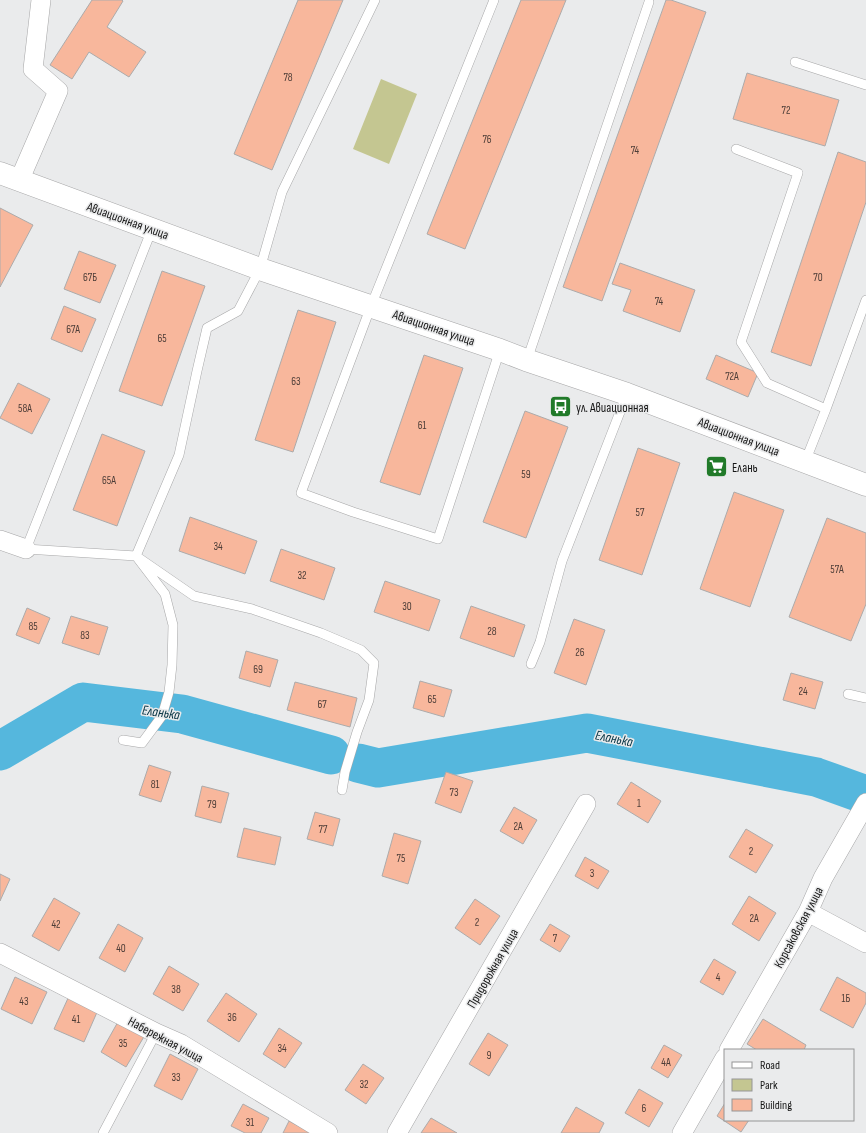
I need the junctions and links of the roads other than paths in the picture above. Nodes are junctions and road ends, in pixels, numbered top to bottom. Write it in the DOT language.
graph roads {
  1 [pos="41,0"];
  2 [pos="375,0"];
  3 [pos="494,0"];
  4 [pos="649,2"];
  5 [pos="795,62"];
  6 [pos="866,84"];
  7 [pos="736,149"];
  8 [pos="9,177"];
  9 [pos="152,229"];
  10 [pos="260,269"];
  11 [pos="866,300"];
  12 [pos="371,306"];
  13 [pos="500,350"];
  14 [pos="526,360"];
  15 [pos="627,394"];
  16 [pos="826,409"];
  17 [pos="805,462"];
  18 [pos="866,485"];
  19 [pos="0,540"];
  20 [pos="26,549"];
  21 [pos="136,556"];
  22 [pos="531,664"];
  23 [pos="848,694"];
  24 [pos="866,698"];
  25 [pos="123,740"];
  26 [pos="342,790"];
  27 [pos="866,803"];
  28 [pos="586,804"];
  29 [pos="808,912"];
  30 [pos="866,943"];
  31 [pos="0,953"];
  32 [pos="156,1033"];
  33 [pos="730,1049"];
  34 [pos="724,1060"];
  35 [pos="103,1133"];
  36 [pos="328,1133"];
  37 [pos="398,1133"];
  38 [pos="682,1133"];
  1 -- 8 [label="street"];
  2 -- 10 [label="lane"];
  3 -- 12 [label="lane"];
  4 -- 14 [label="lane"];
  5 -- 6 [label="lane"];
  7 -- 16 [label="lane"];
  8 -- 9 [label="street, Авиационная улица"];
  9 -- 10 [label="street, Авиационная улица"];
  9 -- 20 [label="lane"];
  10 -- 12 [label="street, Авиационная улица"];
  10 -- 21 [label="lane"];
  11 -- 16 [label="lane"];
  12 -- 13 [label="street, Авиационная улица"];
  12 -- 13 [label="lane"];
  13 -- 14 [label="street, Авиационная улица"];
  14 -- 15 [label="street, Авиационная улица"];
  15 -- 17 [label="street, Авиационная улица"];
  15 -- 22 [label="lane"];
  16 -- 17 [label="lane"];
  17 -- 18 [label="street, Авиационная улица"];
  19 -- 20 [label="street"];
  20 -- 21 [label="lane"];
  21 -- 25 [label="lane"];
  21 -- 26 [label="lane"];
  23 -- 24 [label="lane"];
  27 -- 29 [label="street, Корсаковская улица"];
  28 -- 37 [label="street, Придорожная улица"];
  29 -- 30 [label="street"];
  29 -- 33 [label="street, Корсаковская улица"];
  31 -- 32 [label="street, Набережная улица"];
  32 -- 35 [label="lane"];
  32 -- 36 [label="street, Набережная улица"];
  34 -- 38 [label="street"];
}
